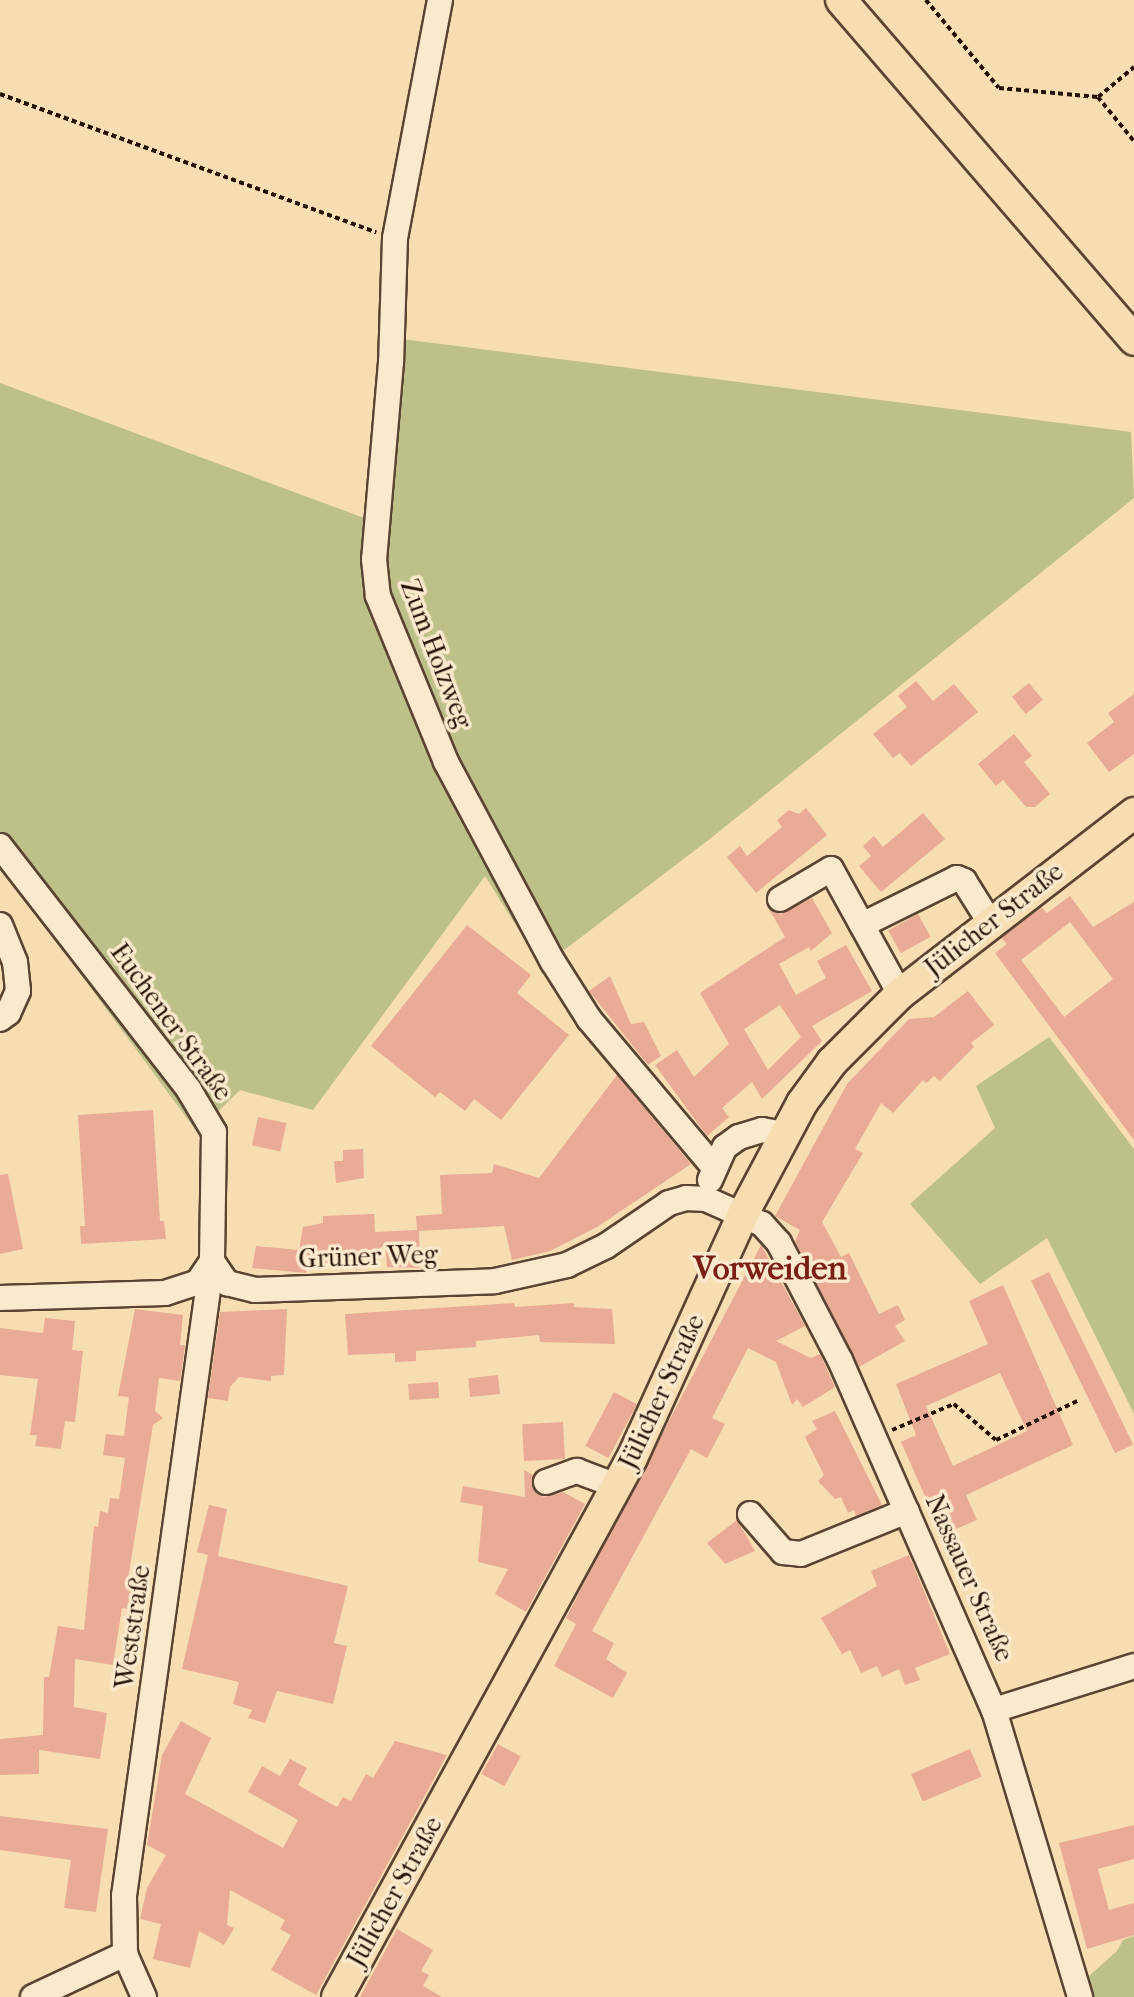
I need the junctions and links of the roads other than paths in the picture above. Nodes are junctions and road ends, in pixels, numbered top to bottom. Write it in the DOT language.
graph roads {
  1 [pos="440,0"];
  2 [pos="841,0"];
  3 [pos="1134,340"];
  4 [pos="1134,813"];
  5 [pos="0,846"];
  6 [pos="780,898"];
  7 [pos="991,924"];
  8 [pos="0,925"];
  9 [pos="862,925"];
  10 [pos="900,994"];
  11 [pos="0,1019"];
  12 [pos="785,1134"];
  13 [pos="713,1166"];
  14 [pos="706,1199"];
  15 [pos="743,1214"];
  16 [pos="212,1261"];
  17 [pos="0,1298"];
  18 [pos="546,1482"];
  19 [pos="617,1486"];
  20 [pos="907,1511"];
  21 [pos="750,1514"];
  22 [pos="1134,1666"];
  23 [pos="994,1710"];
  24 [pos="125,1954"];
  25 [pos="33,1997"];
  26 [pos="144,1997"];
  27 [pos="337,1997"];
  28 [pos="1080,1997"];
  1 -- 13 [label="street, Zum Holzweg"];
  2 -- 3 [label="main road"];
  4 -- 7 [label="main road, Jülicher Straße"];
  5 -- 16 [label="street, Euchener Straße"];
  6 -- 9 [label="street"];
  7 -- 9 [label="street"];
  7 -- 10 [label="main road, Jülicher Straße"];
  8 -- 11 [label="street"];
  9 -- 10 [label="street"];
  10 -- 12 [label="main road, Jülicher Straße"];
  12 -- 13 [label="street"];
  12 -- 15 [label="main road, Jülicher Straße"];
  13 -- 14 [label="street"];
  14 -- 15 [label="street, Grüner Weg"];
  14 -- 16 [label="street, Grüner Weg"];
  15 -- 19 [label="main road, Jülicher Straße"];
  15 -- 20 [label="street, Nassauer Straße"];
  16 -- 17 [label="street"];
  16 -- 24 [label="street, Weststraße"];
  18 -- 19 [label="street"];
  19 -- 27 [label="main road, Jülicher Straße"];
  20 -- 21 [label="street"];
  20 -- 23 [label="street, Nassauer Straße"];
  22 -- 23 [label="street"];
  23 -- 28 [label="street, Nassauer Straße"];
  24 -- 25 [label="street"];
  24 -- 26 [label="street, Weststraße"];
}
